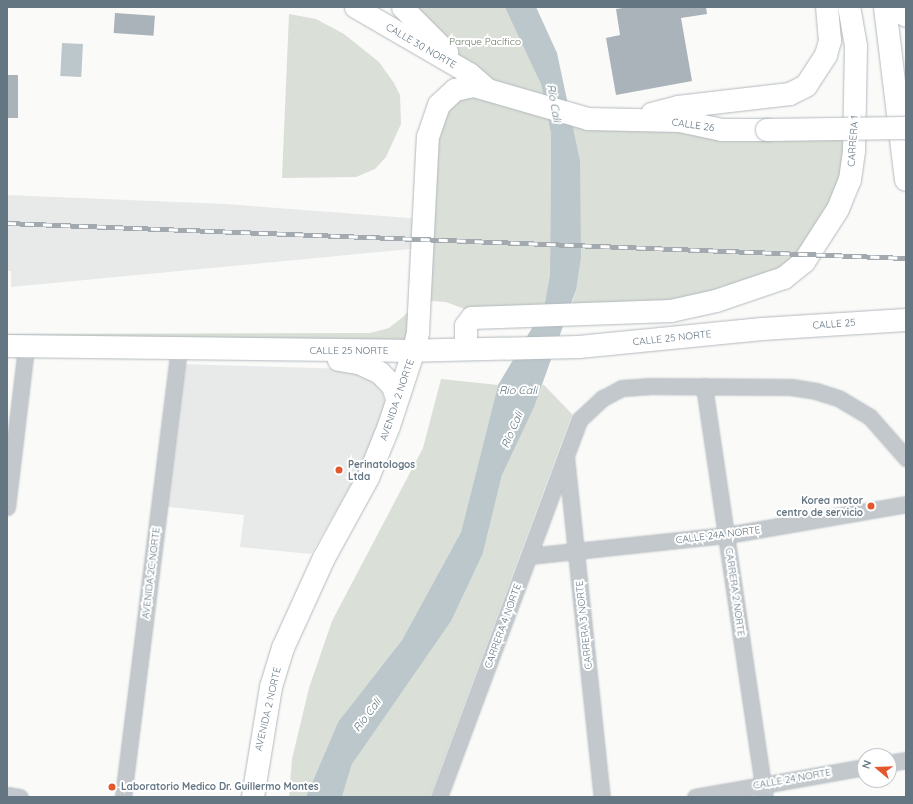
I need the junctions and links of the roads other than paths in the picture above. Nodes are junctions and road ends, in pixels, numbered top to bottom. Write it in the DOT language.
graph roads {
  1 [pos="355,7"];
  2 [pos="402,7"];
  3 [pos="827,7"];
  4 [pos="849,7"];
  5 [pos="885,7"];
  6 [pos="904,7"];
  7 [pos="906,16"];
  8 [pos="469,74"];
  9 [pos="485,88"];
  10 [pos="625,121"];
  11 [pos="906,128"];
  12 [pos="906,180"];
  13 [pos="906,320"];
  14 [pos="762,329"];
  15 [pos="16,346"];
  16 [pos="179,349"];
  17 [pos="470,349"];
  18 [pos="414,350"];
  19 [pos="304,351"];
  20 [pos="704,386"];
  21 [pos="397,400"];
  22 [pos="566,454"];
  23 [pos="906,458"];
  24 [pos="906,504"];
  25 [pos="7,508"];
  26 [pos="727,535"];
  27 [pos="576,550"];
  28 [pos="529,556"];
  29 [pos="857,769"];
  30 [pos="764,790"];
  31 [pos="7,795"];
  32 [pos="20,797"];
  33 [pos="123,797"];
  34 [pos="253,797"];
  35 [pos="439,797"];
  36 [pos="602,797"];
  37 [pos="695,797"];
  1 -- 8 [label="main road, CALLE 30 NORTE"];
  2 -- 8 [label="main road"];
  3 -- 10 [label="main road"];
  4 -- 17 [label="main road, CARRERA 1"];
  5 -- 12 [label="main road"];
  6 -- 7 [label="main road"];
  8 -- 9 [label="main road, CALLE 30 NORTE"];
  9 -- 10 [label="main road, CALLE 26"];
  9 -- 18 [label="main road, AVENIDA 2 NORTE"];
  10 -- 11 [label="main road, CALLE 26, bridge"];
  13 -- 14 [label="main road, CALLE 25"];
  14 -- 17 [label="main road, CALLE 25 NORTE"];
  15 -- 16 [label="main road, CALLE 25 NORTE"];
  15 -- 25 [label="street"];
  16 -- 19 [label="main road, CALLE 25 NORTE"];
  16 -- 33 [label="street, AVENIDA 2C NORTE"];
  17 -- 18 [label="main road, CALLE 25 NORTE"];
  18 -- 19 [label="main road, CALLE 25 NORTE"];
  18 -- 21 [label="main road, AVENIDA 2 NORTE"];
  19 -- 21 [label="main road"];
  20 -- 22 [label="street"];
  20 -- 23 [label="street"];
  20 -- 26 [label="street, CARRERA 2 NORTE"];
  21 -- 34 [label="main road, AVENIDA 2 NORTE"];
  22 -- 27 [label="street, CARRERA 3 NORTE"];
  22 -- 28 [label="street, CARRERA 4 NORTE"];
  24 -- 26 [label="street, CALLE 24A NORTE"];
  26 -- 27 [label="street, CALLE 24A NORTE"];
  26 -- 30 [label="street, CARRERA 2 NORTE"];
  27 -- 28 [label="street, CALLE 24A NORTE"];
  27 -- 36 [label="street, CARRERA 3 NORTE"];
  28 -- 35 [label="street, CARRERA 4 NORTE"];
  29 -- 30 [label="street, CALLE 24 NORTE"];
  30 -- 37 [label="street, CALLE 24 NORTE"];
  31 -- 32 [label="street"];
}
